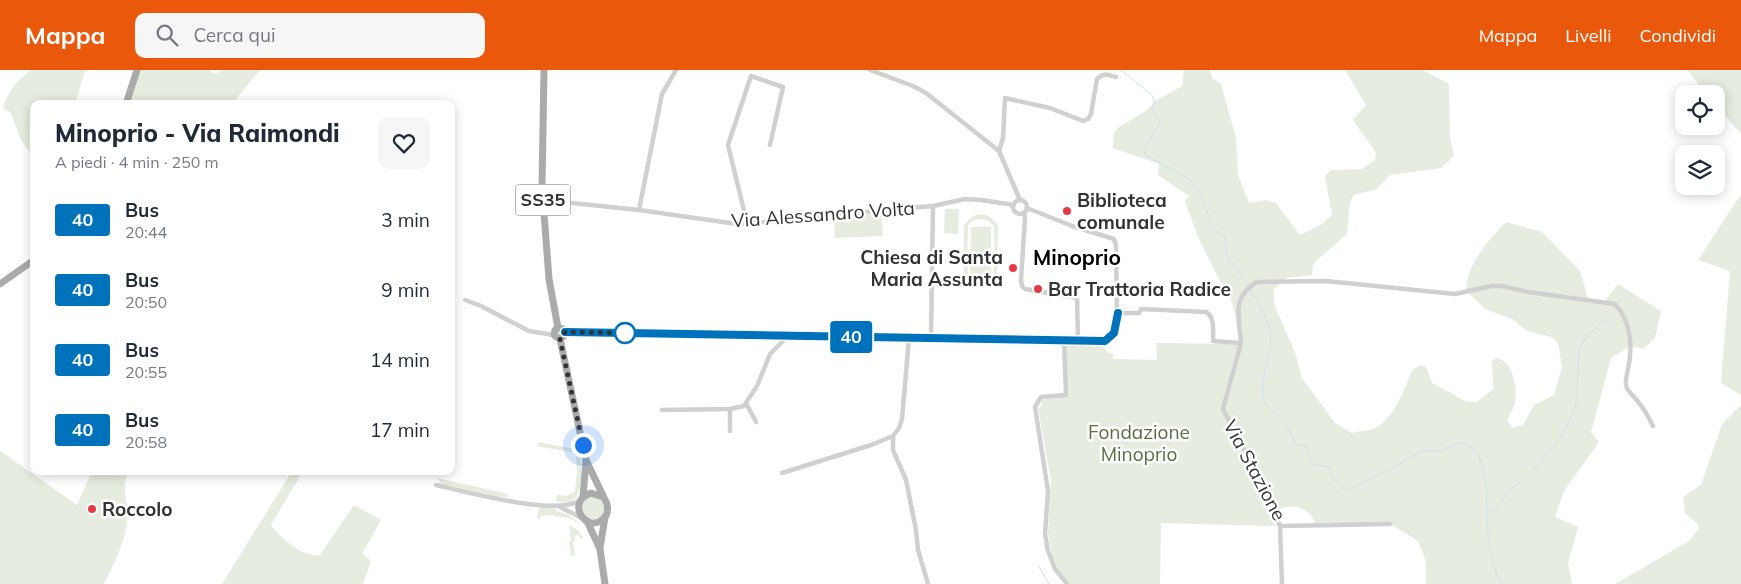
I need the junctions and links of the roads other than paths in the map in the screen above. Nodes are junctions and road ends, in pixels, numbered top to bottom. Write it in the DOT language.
graph roads {
  1 [pos="138,70"];
  2 [pos="544,70"];
  3 [pos="676,70"];
  4 [pos="870,70"];
  5 [pos="1116,77"];
  6 [pos="127,100"];
  7 [pos="770,145"];
  8 [pos="1000,151"];
  9 [pos="543,200"];
  10 [pos="1020,200"];
  11 [pos="1014,205"];
  12 [pos="933,206"];
  13 [pos="639,210"];
  14 [pos="1026,211"];
  15 [pos="747,223"];
  16 [pos="30,263"];
  17 [pos="0,284"];
  18 [pos="465,300"];
  19 [pos="1118,313"];
  20 [pos="559,333"];
  21 [pos="785,335"];
  22 [pos="909,338"];
  23 [pos="931,338"];
  24 [pos="1064,340"];
  25 [pos="1078,340"];
  26 [pos="1241,343"];
  27 [pos="746,403"];
  28 [pos="730,409"];
  29 [pos="662,410"];
  30 [pos="756,422"];
  31 [pos="1653,426"];
  32 [pos="730,432"];
  33 [pos="893,436"];
  34 [pos="586,460"];
  35 [pos="782,473"];
  36 [pos="436,485"];
  37 [pos="603,497"];
  38 [pos="582,499"];
  39 [pos="558,506"];
  40 [pos="605,517"];
  41 [pos="585,520"];
  42 [pos="1390,524"];
  43 [pos="1280,526"];
  44 [pos="600,549"];
  45 [pos="605,584"];
  46 [pos="928,584"];
  47 [pos="1067,584"];
  48 [pos="1282,584"];
  1 -- 6 [label="main road"];
  2 -- 9 [label="main road, SS35"];
  3 -- 13 [label="street"];
  4 -- 8 [label="street"];
  5 -- 8 [label="street"];
  7 -- 15 [label="street"];
  8 -- 10 [label="street"];
  9 -- 13 [label="street, Via Alessandro Volta"];
  9 -- 20 [label="main road, SS35"];
  10 -- 11 [label="street"];
  10 -- 14 [label="street"];
  11 -- 12 [label="street, Via Alessandro Volta"];
  11 -- 14 [label="street"];
  12 -- 15 [label="street, Via Alessandro Volta"];
  12 -- 23 [label="street"];
  13 -- 15 [label="street, Via Alessandro Volta"];
  14 -- 19 [label="street"];
  14 -- 25 [label="street"];
  16 -- 17 [label="main road"];
  18 -- 20 [label="street"];
  19 -- 25 [label="street"];
  19 -- 26 [label="street"];
  20 -- 21 [label="street"];
  20 -- 34 [label="main road, SS35"];
  21 -- 22 [label="street"];
  21 -- 27 [label="street"];
  22 -- 23 [label="street"];
  22 -- 33 [label="street"];
  23 -- 24 [label="street"];
  24 -- 25 [label="street"];
  24 -- 47 [label="street"];
  26 -- 31 [label="street, Via Stazione"];
  26 -- 43 [label="street, Via Stazione"];
  27 -- 28 [label="street"];
  27 -- 30 [label="street"];
  28 -- 29 [label="street"];
  28 -- 32 [label="street"];
  33 -- 35 [label="street"];
  33 -- 46 [label="street"];
  34 -- 37 [label="main road, SS35"];
  34 -- 38 [label="main road, SS35"];
  36 -- 39 [label="street"];
  37 -- 38 [label="main road"];
  37 -- 40 [label="main road, SS35"];
  38 -- 39 [label="street"];
  38 -- 41 [label="main road, SS35"];
  39 -- 41 [label="street"];
  40 -- 41 [label="main road"];
  40 -- 44 [label="main road, SS35"];
  41 -- 44 [label="main road, SS35"];
  42 -- 43 [label="street, Via Stazione"];
  43 -- 48 [label="street"];
  44 -- 45 [label="main road, SS35"];
}
